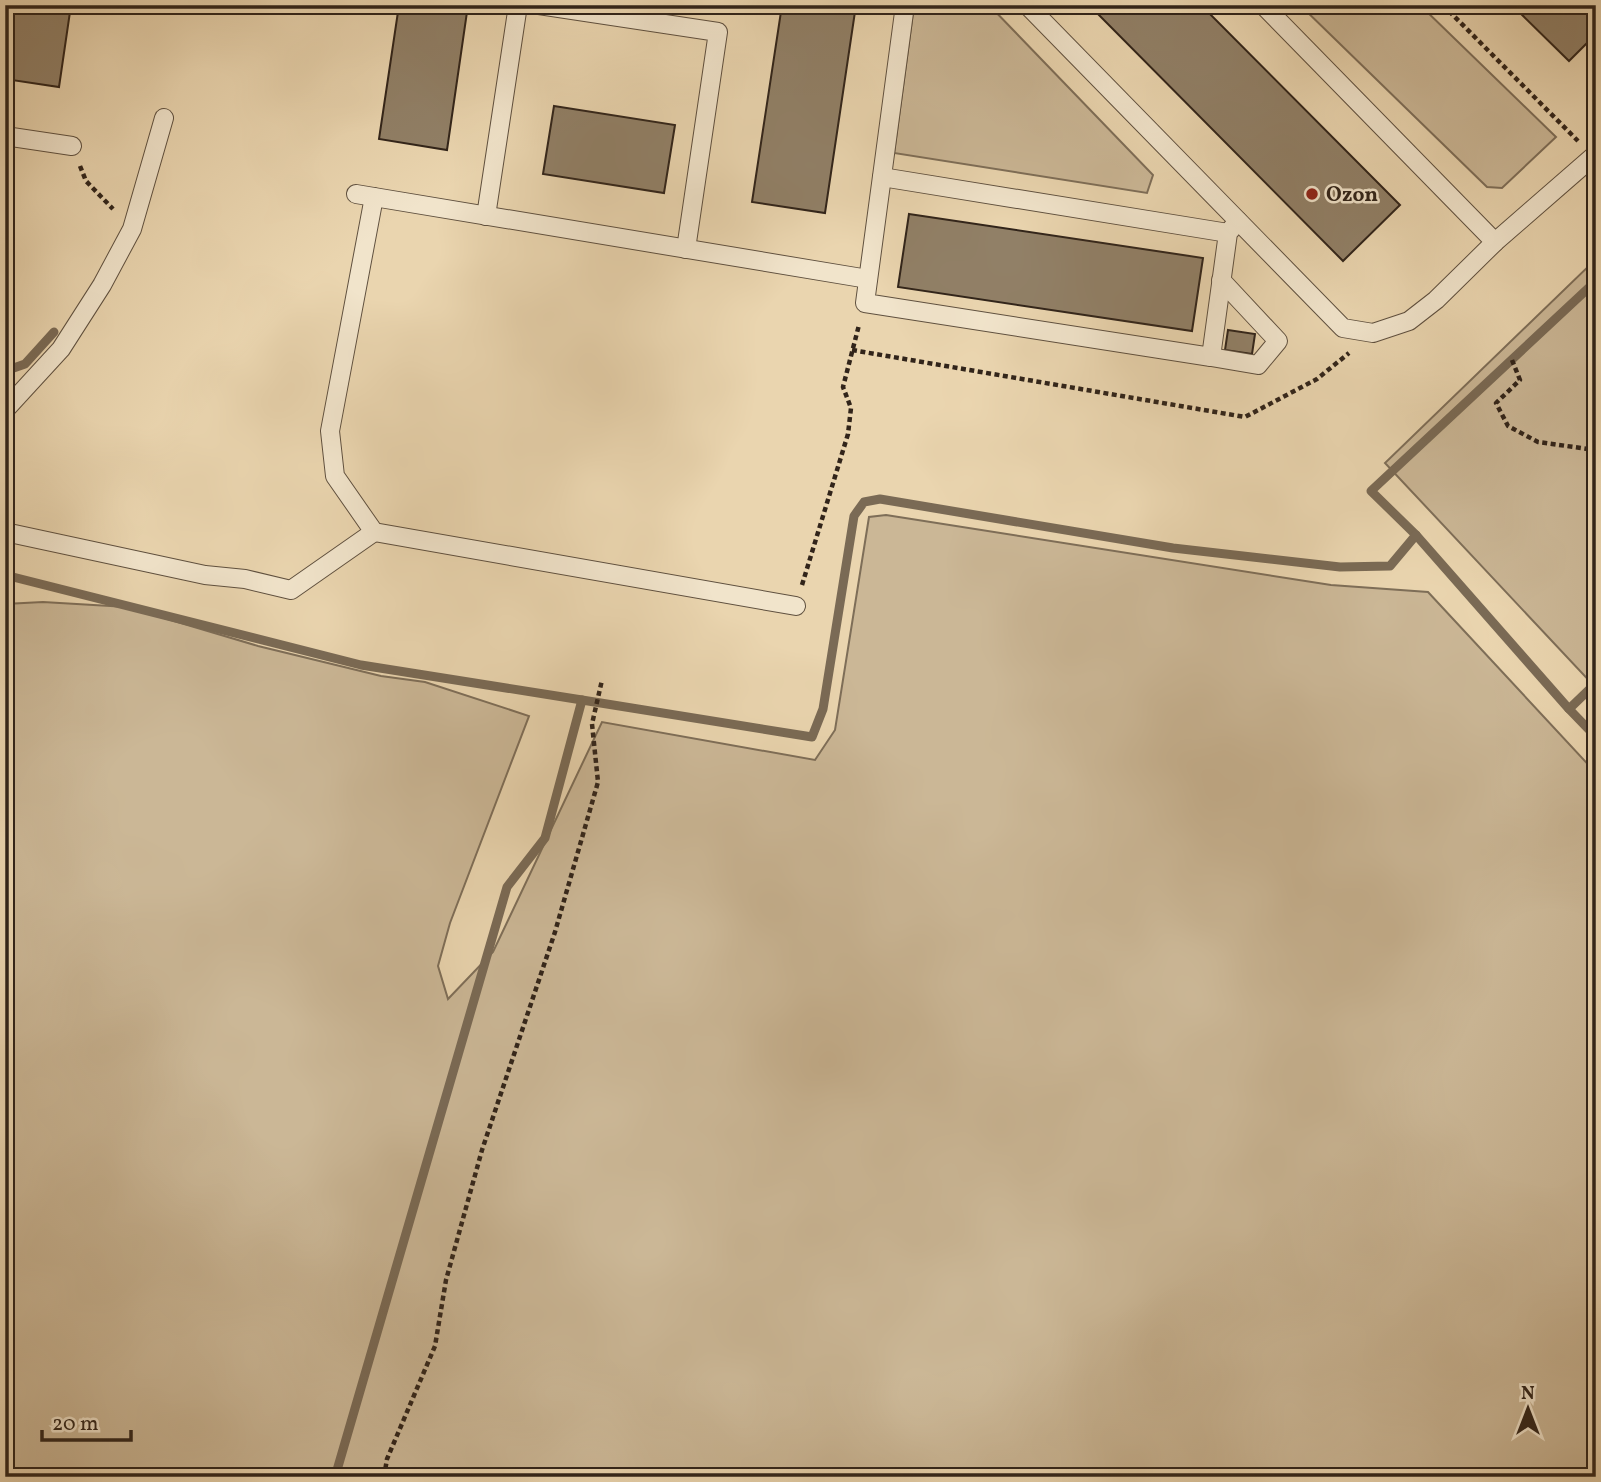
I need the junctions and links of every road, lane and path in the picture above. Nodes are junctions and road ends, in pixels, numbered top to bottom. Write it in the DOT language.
graph roads {
  1 [pos="518,5"];
  2 [pos="539,5"];
  3 [pos="905,5"];
  4 [pos="1027,5"];
  5 [pos="1263,5"];
  6 [pos="1443,5"];
  7 [pos="164,118"];
  8 [pos="5,136"];
  9 [pos="72,146"];
  10 [pos="1595,155"];
  11 [pos="882,177"];
  12 [pos="486,216"];
  13 [pos="1233,227"];
  14 [pos="132,229"];
  15 [pos="1495,242"];
  16 [pos="686,249"];
  17 [pos="868,279"];
  18 [pos="1221,280"];
  19 [pos="865,303"];
  20 [pos="1373,333"];
  21 [pos="852,351"];
  22 [pos="1211,358"];
  23 [pos="1512,359"];
  24 [pos="5,410"];
  25 [pos="1596,448"];
  26 [pos="5,532"];
  27 [pos="374,532"];
  28 [pos="796,606"];
  29 [pos="602,680"];
  30 [pos="384,1477"];
  1 -- 12 [label="lane"];
  2 -- 16 [label="lane"];
  3 -- 11 [label="lane"];
  4 -- 13 [label="lane"];
  5 -- 15 [label="lane"];
  6 -- 10 [label="path"];
  7 -- 14 [label="lane"];
  8 -- 9 [label="lane"];
  9 -- 14 [label="path"];
  10 -- 15 [label="lane"];
  11 -- 13 [label="lane"];
  11 -- 17 [label="lane"];
  12 -- 16 [label="lane"];
  12 -- 27 [label="lane"];
  13 -- 18 [label="lane"];
  13 -- 20 [label="lane"];
  14 -- 24 [label="lane"];
  15 -- 20 [label="lane"];
  16 -- 17 [label="lane"];
  17 -- 19 [label="lane"];
  18 -- 22 [label="lane"];
  18 -- 22 [label="lane"];
  19 -- 21 [label="path"];
  19 -- 22 [label="lane"];
  20 -- 21 [label="path"];
  21 -- 28 [label="path"];
  23 -- 25 [label="path"];
  26 -- 27 [label="lane"];
  27 -- 28 [label="lane"];
  29 -- 30 [label="path"];
}
